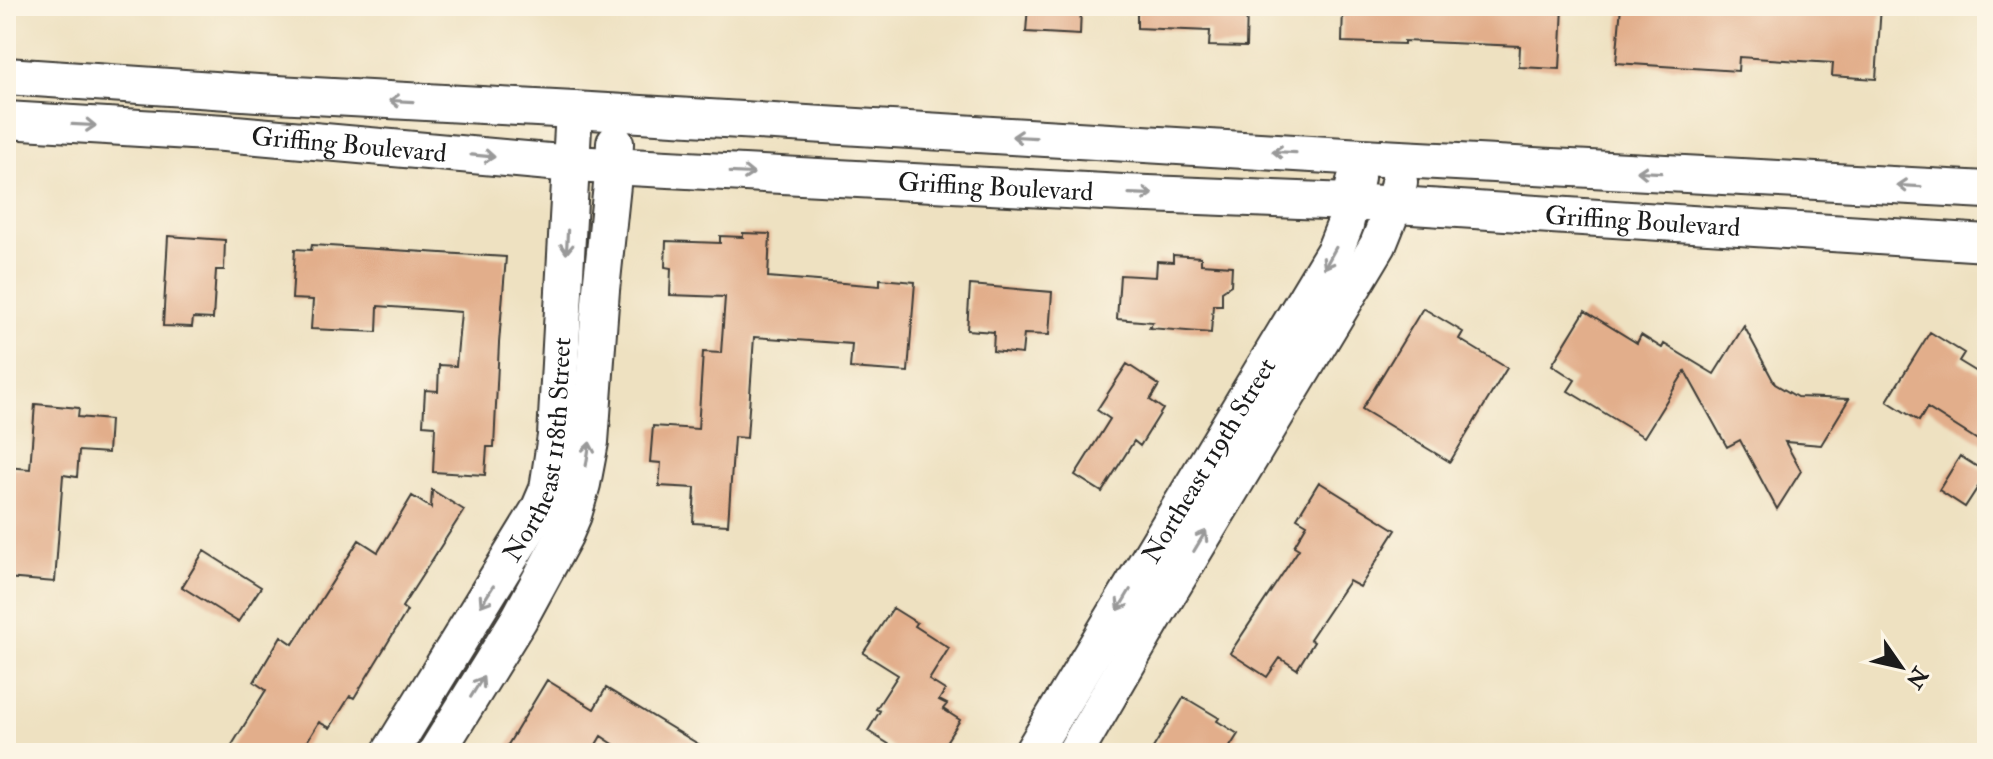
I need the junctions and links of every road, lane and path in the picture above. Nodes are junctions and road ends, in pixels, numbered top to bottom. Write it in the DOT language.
graph roads {
  1 [pos="6,76"];
  2 [pos="574,110"];
  3 [pos="616,113"];
  4 [pos="6,120"];
  5 [pos="1362,157"];
  6 [pos="1404,159"];
  7 [pos="572,164"];
  8 [pos="614,166"];
  9 [pos="1987,190"];
  10 [pos="1350,202"];
  11 [pos="1394,205"];
  12 [pos="1987,243"];
  13 [pos="390,753"];
  14 [pos="436,753"];
  15 [pos="1032,753"];
  16 [pos="1075,753"];
  2 -- 1 [label="street, Griffing Boulevard, one-way"];
  2 -- 3 [label="street, Griffing Boulevard"];
  2 -- 7 [label="street, Northeast 118th Street"];
  5 -- 3 [label="street, Griffing Boulevard, one-way"];
  3 -- 8 [label="street, Northeast 118th Street"];
  4 -- 7 [label="street, Griffing Boulevard, one-way"];
  5 -- 6 [label="street, Griffing Boulevard"];
  5 -- 10 [label="street, Northeast 119th Street"];
  9 -- 6 [label="street, Griffing Boulevard, one-way"];
  6 -- 11 [label="street, Northeast 119th Street"];
  7 -- 8 [label="street, Griffing Boulevard"];
  7 -- 13 [label="street, Northeast 118th Street, one-way"];
  8 -- 10 [label="street, Griffing Boulevard, one-way"];
  14 -- 8 [label="street, Northeast 118th Street, one-way"];
  10 -- 11 [label="street, Griffing Boulevard"];
  10 -- 15 [label="street, Northeast 119th Street, one-way"];
  11 -- 12 [label="street, Griffing Boulevard"];
  16 -- 11 [label="street, Northeast 119th Street, one-way"];
}
